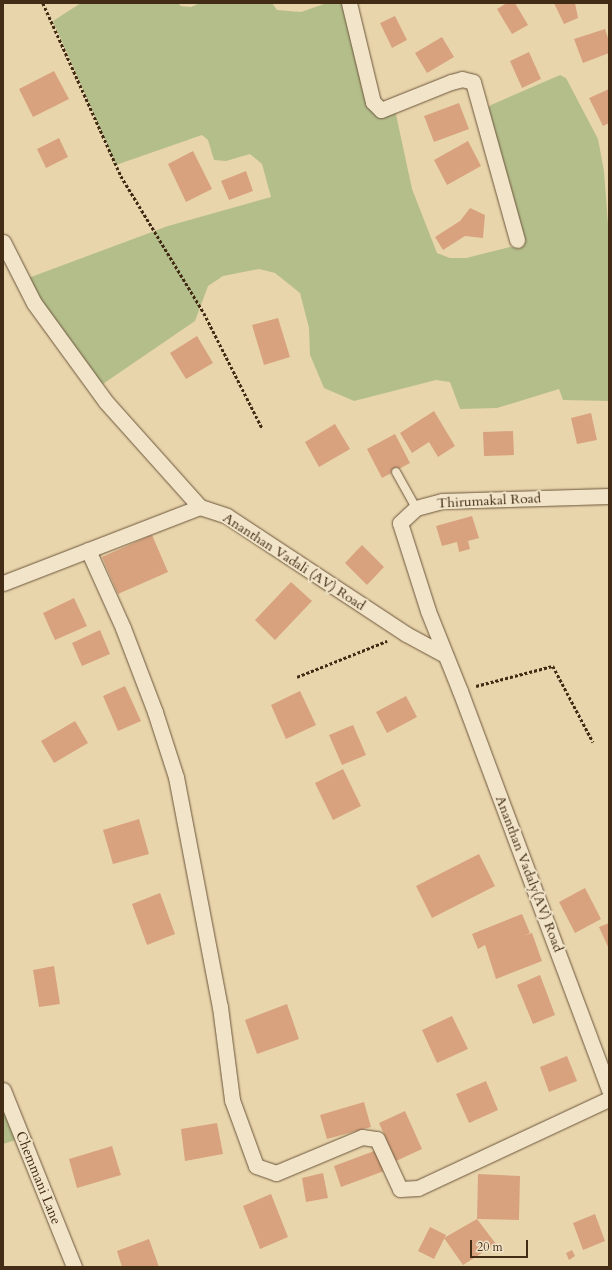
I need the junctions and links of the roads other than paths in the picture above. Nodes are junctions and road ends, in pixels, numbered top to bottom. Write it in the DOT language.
graph roads {
  1 [pos="349,3"];
  2 [pos="517,240"];
  3 [pos="3,242"];
  4 [pos="396,472"];
  5 [pos="609,496"];
  6 [pos="200,507"];
  7 [pos="416,508"];
  8 [pos="88,550"];
  9 [pos="3,583"];
  10 [pos="445,657"];
  11 [pos="606,1071"];
  12 [pos="3,1090"];
  13 [pos="609,1090"];
  14 [pos="609,1099"];
  15 [pos="74,1267"];
  1 -- 2 [label="street"];
  3 -- 6 [label="street, Ananthan Vadali (AV) Road"];
  4 -- 7 [label="lane"];
  5 -- 7 [label="street, Thirumakal Road"];
  6 -- 8 [label="street"];
  6 -- 10 [label="street, Ananthan Vadali (AV) Road"];
  7 -- 10 [label="street, Thirumakal Road"];
  8 -- 9 [label="street"];
  8 -- 14 [label="street"];
  10 -- 11 [label="street, Ananthan Vadaly(AV) Road"];
  11 -- 13 [label="street, Ananthan Vadaly(AV) Road"];
  12 -- 15 [label="street, Chemmani Lane"];
}
